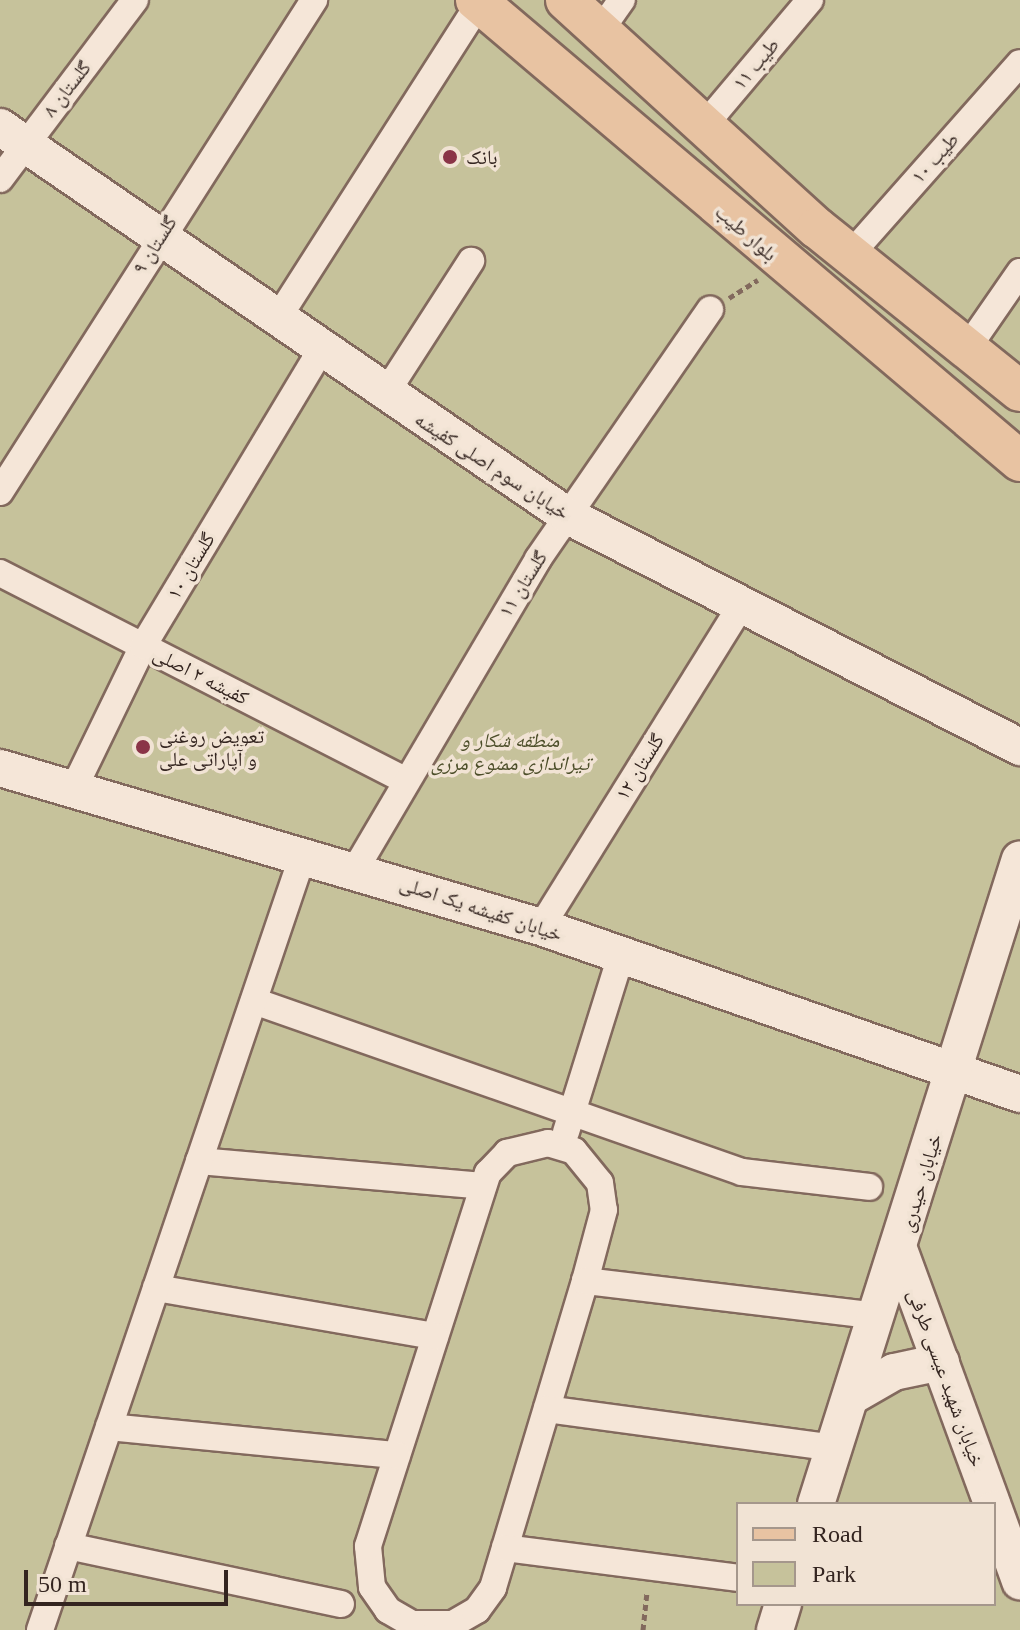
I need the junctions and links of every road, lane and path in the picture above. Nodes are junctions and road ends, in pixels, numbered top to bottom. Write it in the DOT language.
graph roads {
  1 [pos="135,0"];
  2 [pos="314,0"];
  3 [pos="566,0"];
  4 [pos="810,0"];
  5 [pos="478,1"];
  6 [pos="611,16"];
  7 [pos="1020,63"];
  8 [pos="703,127"];
  9 [pos="12,135"];
  10 [pos="0,179"];
  11 [pos="782,196"];
  12 [pos="817,228"];
  13 [pos="747,234"];
  14 [pos="158,239"];
  15 [pos="850,255"];
  16 [pos="471,261"];
  17 [pos="782,264"];
  18 [pos="1020,272"];
  19 [pos="710,310"];
  20 [pos="276,321"];
  21 [pos="966,350"];
  22 [pos="320,352"];
  23 [pos="1020,391"];
  24 [pos="384,396"];
  25 [pos="1020,461"];
  26 [pos="0,492"];
  27 [pos="568,516"];
  28 [pos="0,573"];
  29 [pos="740,607"];
  30 [pos="143,646"];
  31 [pos="1020,747"];
  32 [pos="0,768"];
  33 [pos="402,779"];
  34 [pos="74,788"];
  35 [pos="303,855"];
  36 [pos="1020,859"];
  37 [pos="355,870"];
  38 [pos="541,927"];
  39 [pos="621,955"];
  40 [pos="254,1001"];
  41 [pos="955,1070"];
  42 [pos="1020,1094"];
  43 [pos="571,1117"];
  44 [pos="562,1146"];
  45 [pos="199,1161"];
  46 [pos="483,1186"];
  47 [pos="869,1187"];
  48 [pos="900,1252"];
  49 [pos="585,1281"];
  50 [pos="156,1288"];
  51 [pos="879,1316"];
  52 [pos="435,1336"];
  53 [pos="941,1362"];
  54 [pos="852,1396"];
  55 [pos="547,1409"];
  56 [pos="109,1427"];
  57 [pos="834,1448"];
  58 [pos="397,1455"];
  59 [pos="817,1502"];
  60 [pos="992,1502"];
  61 [pos="996,1514"];
  62 [pos="68,1546"];
  63 [pos="505,1548"];
  64 [pos="650,1567"];
  65 [pos="736,1578"];
  66 [pos="1020,1581"];
  67 [pos="341,1604"];
  68 [pos="782,1606"];
  69 [pos="385,1620"];
  70 [pos="411,1627"];
  71 [pos="40,1630"];
  72 [pos="643,1630"];
  73 [pos="775,1630"];
  1 -- 9 [label="street, گلستان ۸"];
  2 -- 14 [label="street, گلستان ۹"];
  3 -- 6 [label="main road"];
  4 -- 8 [label="street, طیب ۱۱"];
  5 -- 13 [label="main road, بلوار طیب"];
  5 -- 20 [label="street"];
  6 -- 8 [label="main road"];
  7 -- 15 [label="street, طیب ۱۰"];
  8 -- 11 [label="main road"];
  9 -- 10 [label="street, گلستان ۸"];
  9 -- 14 [label="street, خیابان سوم اصلی کفیشه"];
  11 -- 12 [label="main road"];
  11 -- 13 [label="main road"];
  12 -- 15 [label="main road"];
  12 -- 17 [label="main road"];
  13 -- 17 [label="main road, بلوار طیب"];
  14 -- 20 [label="street, خیابان سوم اصلی کفیشه"];
  14 -- 26 [label="street, گلستان ۹"];
  15 -- 21 [label="main road"];
  16 -- 24 [label="street"];
  17 -- 19 [label="path"];
  17 -- 25 [label="main road, بلوار طیب"];
  18 -- 21 [label="street"];
  19 -- 27 [label="street, گلستان ۱۱"];
  20 -- 22 [label="street, خیابان سوم اصلی کفیشه"];
  21 -- 23 [label="main road"];
  22 -- 24 [label="street, خیابان سوم اصلی کفیشه"];
  22 -- 30 [label="street, گلستان ۱۰"];
  24 -- 27 [label="street, خیابان سوم اصلی کفیشه"];
  27 -- 29 [label="street, خیابان سوم اصلی کفیشه"];
  27 -- 33 [label="street, گلستان ۱۱"];
  28 -- 30 [label="street, کفیشه ۲ اصلی"];
  29 -- 31 [label="street, خیابان سوم اصلی کفیشه"];
  29 -- 38 [label="street, گلستان ۱۲"];
  30 -- 33 [label="street, کفیشه ۲ اصلی"];
  30 -- 34 [label="street, گلستان ۱۰"];
  32 -- 34 [label="street, خیابان کفیشه یک اصلی"];
  33 -- 37 [label="street, گلستان ۱۱"];
  34 -- 35 [label="street, خیابان کفیشه یک اصلی"];
  35 -- 37 [label="street, خیابان کفیشه یک اصلی"];
  35 -- 40 [label="street"];
  36 -- 41 [label="street, خیابان حیدری"];
  37 -- 38 [label="street, خیابان کفیشه یک اصلی"];
  38 -- 39 [label="street, خیابان کفیشه یک اصلی"];
  39 -- 41 [label="street, خیابان کفیشه یک اصلی"];
  39 -- 43 [label="street"];
  40 -- 43 [label="street"];
  40 -- 45 [label="street"];
  41 -- 42 [label="street, خیابان کفیشه یک اصلی"];
  41 -- 48 [label="street, خیابان حیدری"];
  43 -- 44 [label="street"];
  43 -- 47 [label="street"];
  44 -- 46 [label="street"];
  44 -- 49 [label="street"];
  45 -- 46 [label="street"];
  45 -- 50 [label="street"];
  46 -- 52 [label="street"];
  48 -- 51 [label="street, خیابان حیدری"];
  48 -- 53 [label="street, خیابان شهید عیسی طرفی"];
  49 -- 51 [label="street"];
  49 -- 55 [label="street"];
  50 -- 52 [label="street"];
  50 -- 56 [label="street"];
  51 -- 54 [label="street, خیابان حیدری"];
  52 -- 58 [label="street"];
  53 -- 54 [label="street"];
  53 -- 60 [label="street, خیابان شهید عیسی طرفی"];
  54 -- 57 [label="street, خیابان حیدری"];
  55 -- 57 [label="street"];
  55 -- 63 [label="street"];
  56 -- 58 [label="street"];
  56 -- 62 [label="street"];
  57 -- 59 [label="street, خیابان حیدری"];
  58 -- 69 [label="street"];
  61 -- 66 [label="street, خیابان شهید عیسی طرفی"];
  62 -- 67 [label="street"];
  62 -- 71 [label="street"];
  63 -- 64 [label="street"];
  63 -- 70 [label="street"];
  64 -- 65 [label="street"];
  64 -- 72 [label="path"];
  68 -- 73 [label="street"];
  69 -- 70 [label="street"];
}
